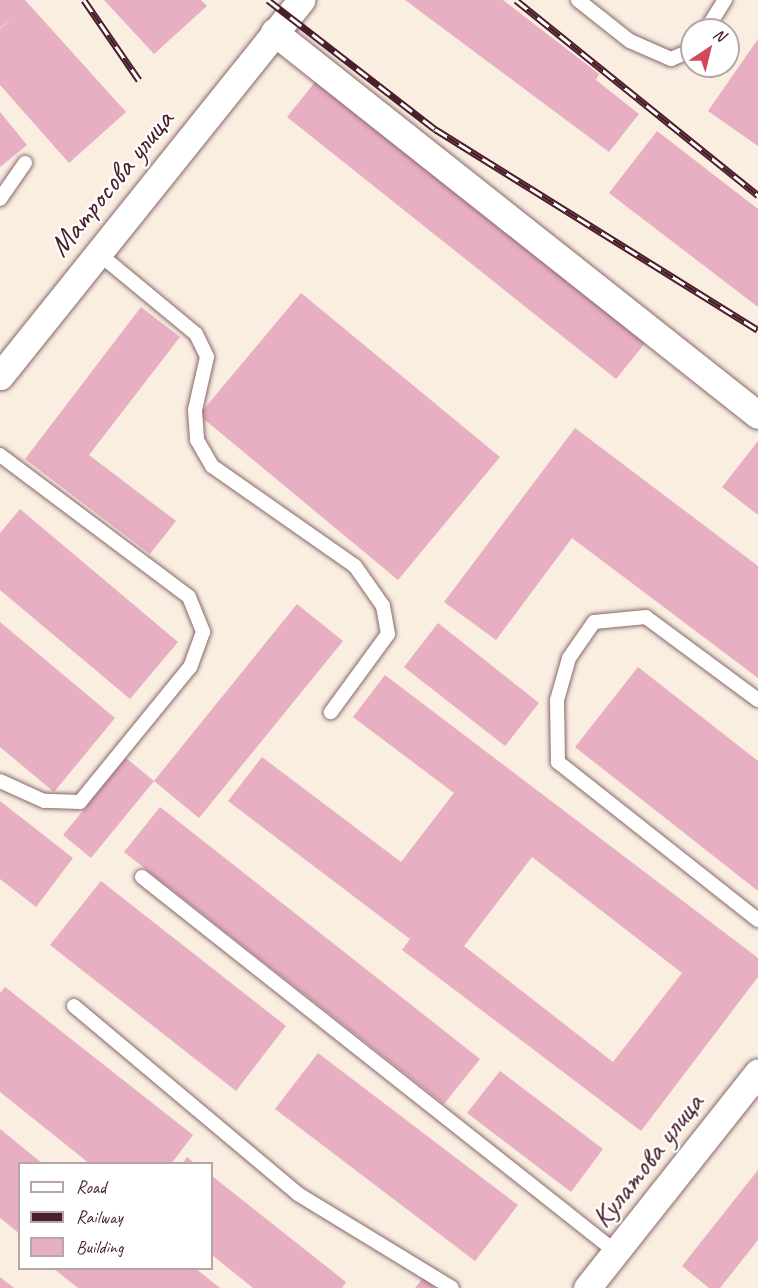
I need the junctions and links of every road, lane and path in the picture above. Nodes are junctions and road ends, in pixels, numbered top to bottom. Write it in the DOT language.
graph roads {
  1 [pos="578,0"];
  2 [pos="725,0"];
  3 [pos="292,3"];
  4 [pos="714,18"];
  5 [pos="274,32"];
  6 [pos="680,55"];
  7 [pos="25,163"];
  8 [pos="0,199"];
  9 [pos="98,253"];
  10 [pos="0,376"];
  11 [pos="758,415"];
  12 [pos="0,454"];
  13 [pos="758,700"];
  14 [pos="331,712"];
  15 [pos="0,781"];
  16 [pos="142,877"];
  17 [pos="758,920"];
  18 [pos="74,1006"];
  19 [pos="758,1072"];
  20 [pos="616,1252"];
  21 [pos="452,1288"];
  22 [pos="588,1288"];
  1 -- 6 [label="lane"];
  2 -- 4 [label="lane"];
  3 -- 5 [label="street, Матросова улица"];
  5 -- 9 [label="street, Матросова улица"];
  5 -- 11 [label="street"];
  7 -- 8 [label="lane"];
  9 -- 10 [label="street, Матросова улица"];
  9 -- 14 [label="lane"];
  12 -- 15 [label="lane"];
  13 -- 17 [label="lane"];
  16 -- 20 [label="lane"];
  18 -- 21 [label="lane"];
  19 -- 20 [label="street, Кулатова улица"];
  20 -- 22 [label="street, Кулатова улица"];
}
